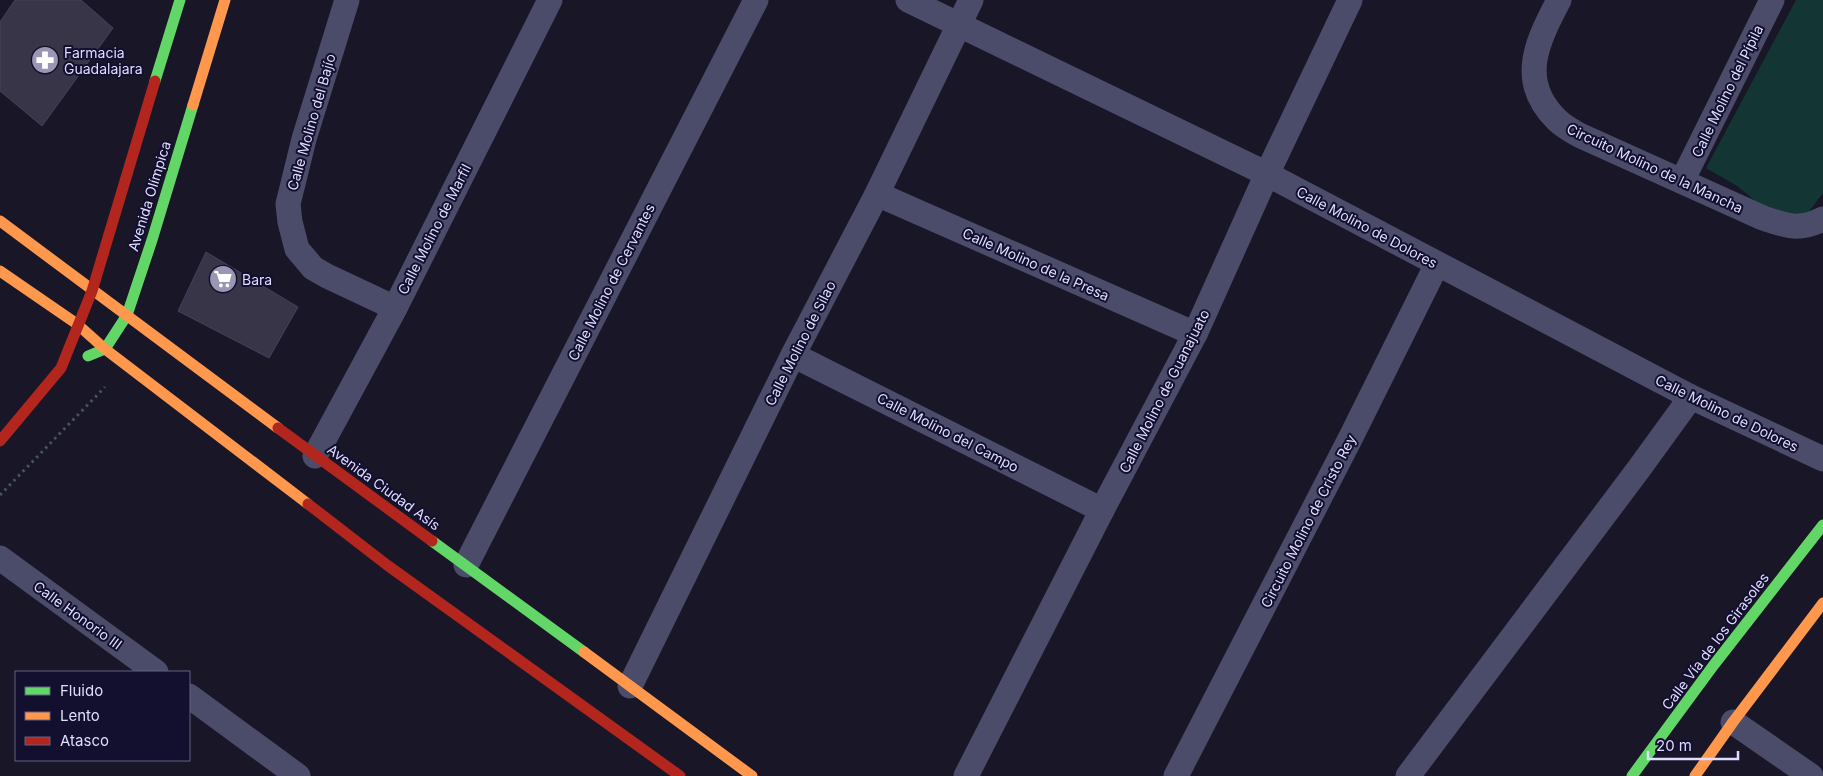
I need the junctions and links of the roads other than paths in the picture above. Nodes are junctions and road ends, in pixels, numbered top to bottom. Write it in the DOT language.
graph roads {
  1 [pos="180,0"];
  2 [pos="225,0"];
  3 [pos="347,0"];
  4 [pos="550,0"];
  5 [pos="756,0"];
  6 [pos="908,0"];
  7 [pos="972,0"];
  8 [pos="1350,0"];
  9 [pos="1559,0"];
  10 [pos="1772,0"];
  11 [pos="959,26"];
  12 [pos="1267,174"];
  13 [pos="1682,181"];
  14 [pos="877,194"];
  15 [pos="1823,218"];
  16 [pos="0,220"];
  17 [pos="1437,264"];
  18 [pos="0,271"];
  19 [pos="92,290"];
  20 [pos="395,308"];
  21 [pos="127,315"];
  22 [pos="77,324"];
  23 [pos="1195,334"];
  24 [pos="105,349"];
  25 [pos="793,355"];
  26 [pos="60,368"];
  27 [pos="1691,397"];
  28 [pos="0,441"];
  29 [pos="315,456"];
  30 [pos="1823,459"];
  31 [pos="1102,510"];
  32 [pos="1823,525"];
  33 [pos="0,558"];
  34 [pos="466,564"];
  35 [pos="1823,603"];
  36 [pos="155,671"];
  37 [pos="630,686"];
  38 [pos="190,697"];
  39 [pos="1733,722"];
  40 [pos="298,776"];
  41 [pos="680,776"];
  42 [pos="752,776"];
  43 [pos="966,776"];
  44 [pos="1176,776"];
  45 [pos="1408,776"];
  46 [pos="1632,776"];
  47 [pos="1695,776"];
  48 [pos="1811,776"];
  1 -- 19 [label="street, Avenida Olímpica"];
  2 -- 21 [label="street, Avenida Olímpica"];
  3 -- 20 [label="street, Calle Molino del Bajío"];
  4 -- 20 [label="street, Calle Molino de Marfil"];
  5 -- 34 [label="street, Calle Molino de Cervantes"];
  6 -- 11 [label="street, Calle Molino de Dolores"];
  7 -- 11 [label="street, Calle Molino de Silao"];
  8 -- 12 [label="street, Calle Molino de Guanajuato"];
  9 -- 13 [label="street, Circuito Molino de la Mancha"];
  10 -- 13 [label="street, Calle Molino del Pípila"];
  11 -- 12 [label="street, Calle Molino de Dolores"];
  11 -- 14 [label="street, Calle Molino de Silao"];
  12 -- 17 [label="street, Calle Molino de Dolores"];
  12 -- 23 [label="street, Calle Molino de Guanajuato"];
  13 -- 15 [label="street, Circuito Molino de la Mancha"];
  14 -- 23 [label="street, Calle Molino de la Presa"];
  14 -- 25 [label="street, Calle Molino de Silao"];
  16 -- 19 [label="street, Avenida Ciudad Asís"];
  17 -- 27 [label="street, Calle Molino de Dolores"];
  17 -- 44 [label="street, Circuito Molino de Cristo Rey"];
  18 -- 22 [label="street"];
  19 -- 21 [label="street, Avenida Ciudad Asís"];
  19 -- 22 [label="street, Avenida Olímpica"];
  20 -- 29 [label="street, Calle Molino de Marfil"];
  21 -- 24 [label="street, Avenida Olímpica"];
  21 -- 29 [label="street, Avenida Ciudad Asís"];
  22 -- 24 [label="street"];
  22 -- 26 [label="street, Avenida Olímpica"];
  23 -- 31 [label="street, Calle Molino de Guanajuato"];
  24 -- 26 [label="street, Avenida Olímpica"];
  24 -- 41 [label="street"];
  25 -- 31 [label="street, Calle Molino del Campo"];
  25 -- 37 [label="street, Calle Molino de Silao"];
  26 -- 28 [label="street, Avenida Olímpica"];
  27 -- 30 [label="street, Calle Molino de Dolores"];
  27 -- 45 [label="street"];
  29 -- 34 [label="street, Avenida Ciudad Asís"];
  31 -- 43 [label="street, Calle Molino de Guanajuato"];
  32 -- 46 [label="street, Calle Vía de los Girasoles"];
  33 -- 36 [label="street, Calle Honorio III"];
  34 -- 37 [label="street, Avenida Ciudad Asís"];
  35 -- 39 [label="street"];
  37 -- 42 [label="street, Avenida Ciudad Asís"];
  38 -- 40 [label="street"];
  39 -- 47 [label="street"];
  39 -- 48 [label="street"];
}
